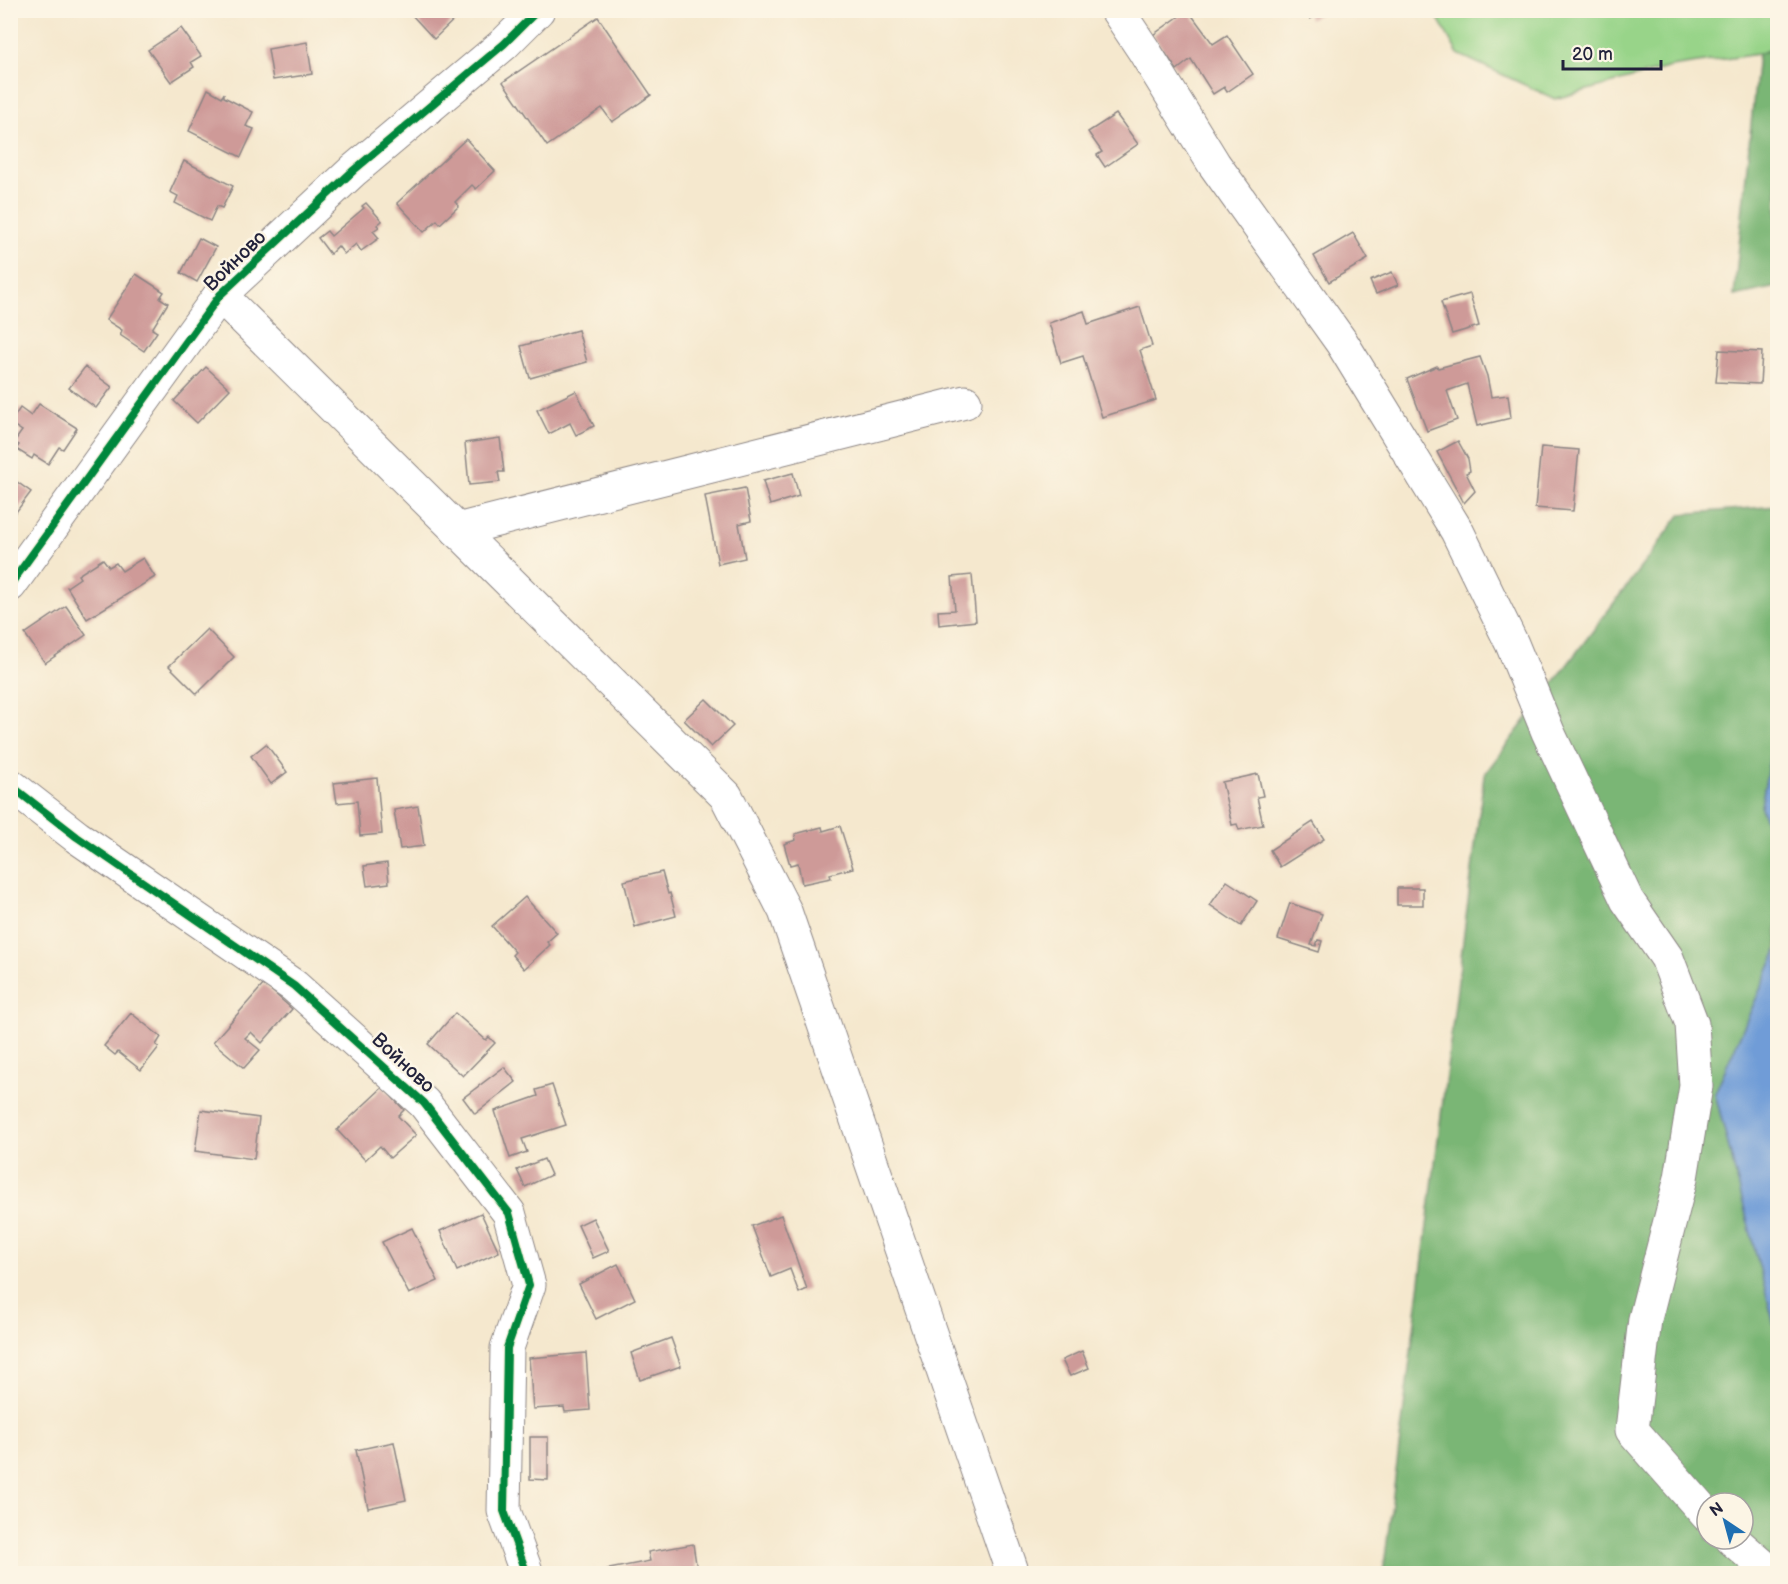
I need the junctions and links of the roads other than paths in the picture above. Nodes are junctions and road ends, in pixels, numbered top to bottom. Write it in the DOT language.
graph roads {
  1 [pos="538,10"];
  2 [pos="1116,10"];
  3 [pos="219,295"];
  4 [pos="965,402"];
  5 [pos="457,530"];
  6 [pos="10,585"];
  7 [pos="10,785"];
  8 [pos="1695,1501"];
  9 [pos="1746,1551"];
  10 [pos="527,1574"];
  11 [pos="1013,1574"];
  12 [pos="1769,1574"];
  1 -- 3 [label="street, Войново"];
  2 -- 8 [label="street"];
  3 -- 5 [label="street"];
  3 -- 6 [label="street, Войново"];
  4 -- 5 [label="street"];
  5 -- 11 [label="street"];
  7 -- 10 [label="street, Войново"];
  9 -- 12 [label="street"];
}
